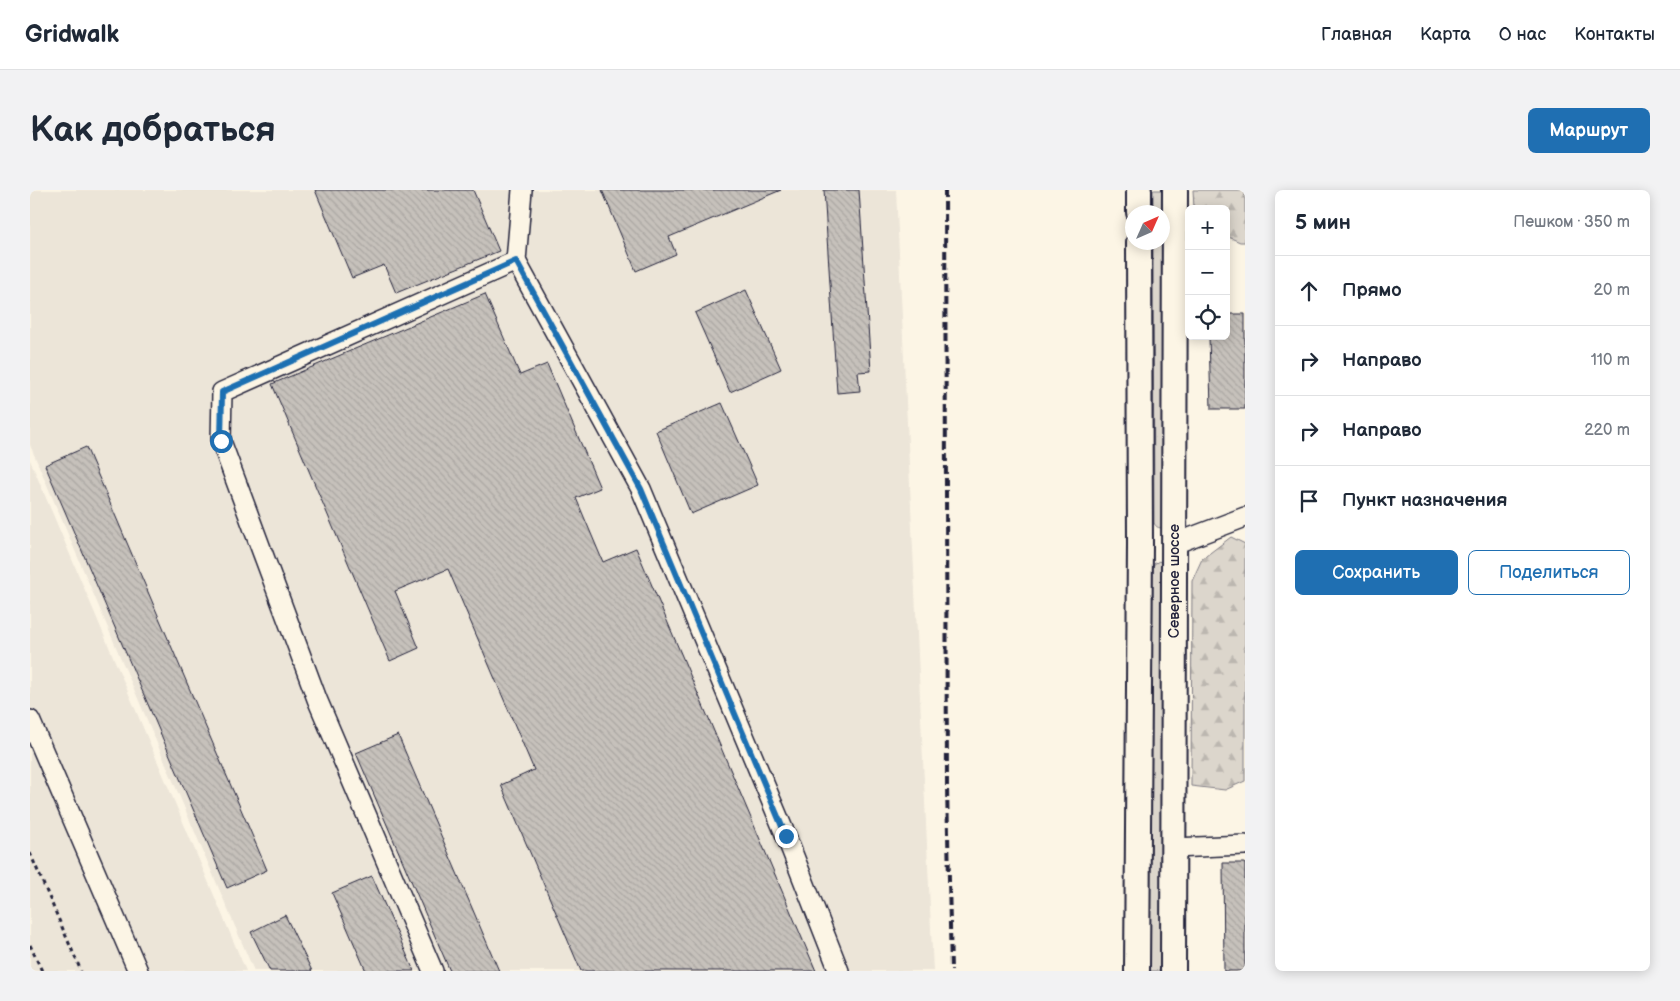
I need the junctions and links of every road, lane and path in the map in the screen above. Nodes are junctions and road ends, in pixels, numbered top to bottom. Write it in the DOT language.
graph roads {
  1 [pos="522,190"];
  2 [pos="1139,190"];
  3 [pos="1175,190"];
  4 [pos="1139,205"];
  5 [pos="1140,250"];
  6 [pos="516,261"];
  7 [pos="1245,517"];
  8 [pos="1140,544"];
  9 [pos="1174,544"];
  10 [pos="30,720"];
  11 [pos="1245,845"];
  12 [pos="1173,848"];
  13 [pos="30,853"];
  14 [pos="30,945"];
  15 [pos="42,971"];
  16 [pos="81,971"];
  17 [pos="138,971"];
  18 [pos="433,971"];
  19 [pos="839,971"];
  20 [pos="1137,971"];
  21 [pos="1173,971"];
  1 -- 6 [label="lane"];
  2 -- 4 [label="main road"];
  3 -- 9 [label="main road, Северное шоссе"];
  5 -- 8 [label="main road"];
  6 -- 18 [label="lane"];
  6 -- 19 [label="lane"];
  7 -- 9 [label="lane"];
  8 -- 9 [label="main road"];
  8 -- 20 [label="main road"];
  9 -- 12 [label="main road, Северное шоссе"];
  10 -- 17 [label="lane"];
  11 -- 12 [label="lane"];
  12 -- 21 [label="main road, Северное шоссе"];
  13 -- 16 [label="path"];
  14 -- 15 [label="path"];
}
